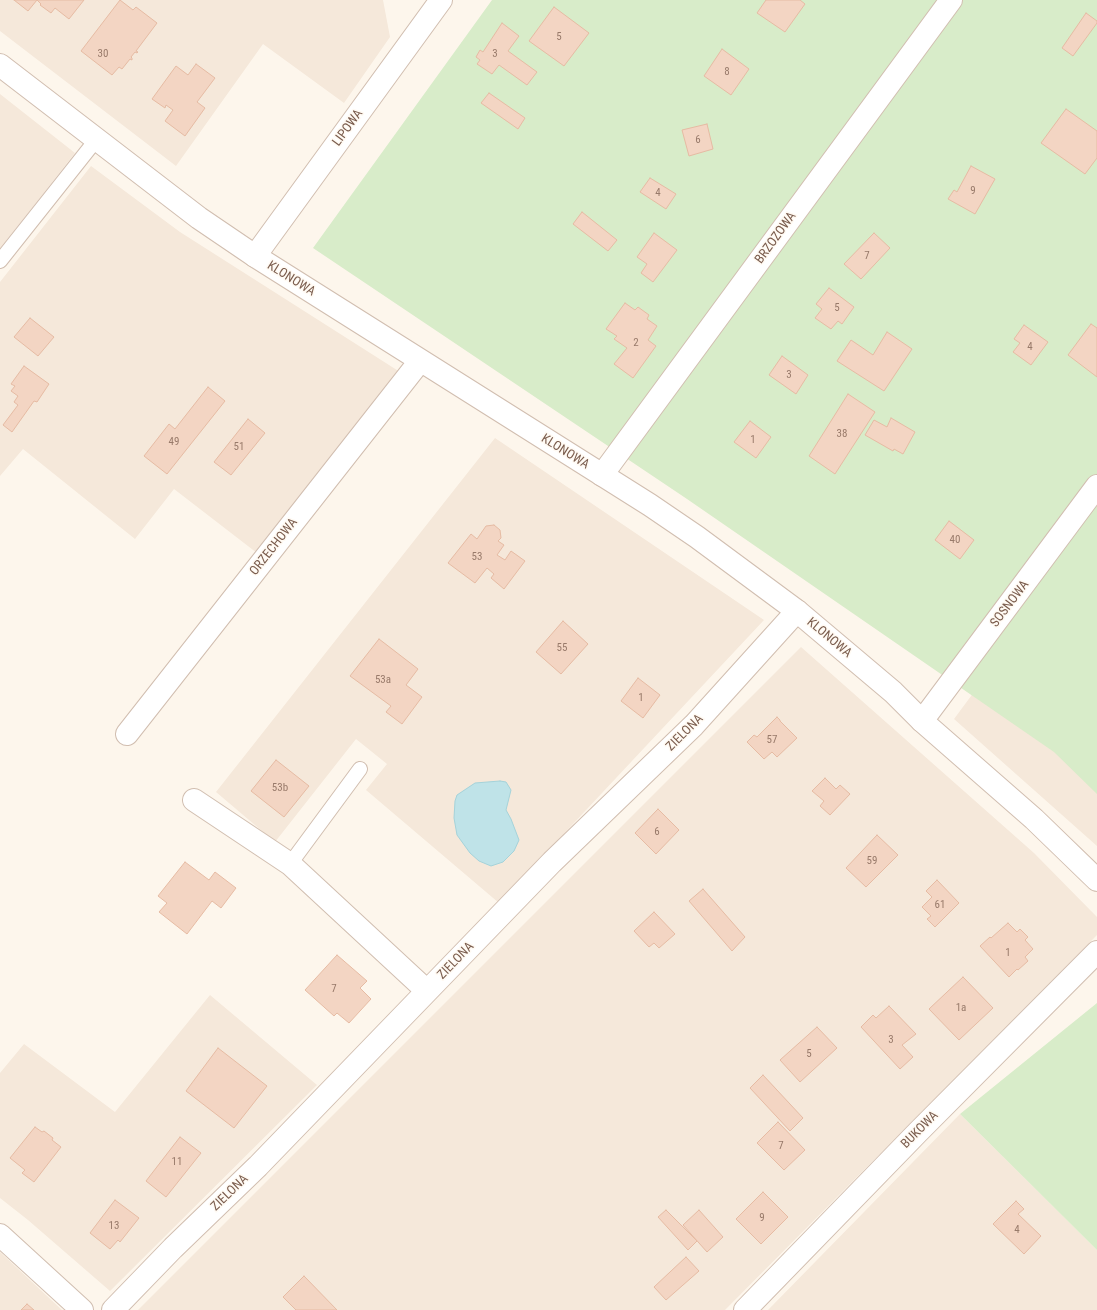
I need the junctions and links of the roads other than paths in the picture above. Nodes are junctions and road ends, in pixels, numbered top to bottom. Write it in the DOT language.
graph roads {
  1 [pos="441,0"];
  2 [pos="951,0"];
  3 [pos="0,65"];
  4 [pos="96,140"];
  5 [pos="255,256"];
  6 [pos="0,261"];
  7 [pos="420,361"];
  8 [pos="602,475"];
  9 [pos="1097,486"];
  10 [pos="797,611"];
  11 [pos="922,721"];
  12 [pos="127,734"];
  13 [pos="360,769"];
  14 [pos="194,800"];
  15 [pos="290,864"];
  16 [pos="1097,880"];
  17 [pos="1097,952"];
  18 [pos="426,991"];
  19 [pos="0,1235"];
  20 [pos="82,1310"];
  21 [pos="113,1310"];
  22 [pos="745,1310"];
  1 -- 5 [label="street, LIPOWA"];
  2 -- 8 [label="street, BRZOZOWA"];
  3 -- 4 [label="street, KLONOWA"];
  4 -- 5 [label="street, KLONOWA"];
  4 -- 6 [label="lane"];
  5 -- 7 [label="street, KLONOWA"];
  7 -- 8 [label="street, KLONOWA"];
  7 -- 12 [label="street, ORZECHOWA"];
  8 -- 10 [label="street, KLONOWA"];
  9 -- 11 [label="street, SOSNOWA"];
  10 -- 11 [label="street, KLONOWA"];
  10 -- 18 [label="street, ZIELONA"];
  11 -- 16 [label="street, KLONOWA"];
  13 -- 15 [label="lane"];
  14 -- 15 [label="street"];
  15 -- 18 [label="street"];
  17 -- 22 [label="street, BUKOWA"];
  18 -- 21 [label="street, ZIELONA"];
  19 -- 20 [label="street"];
}
